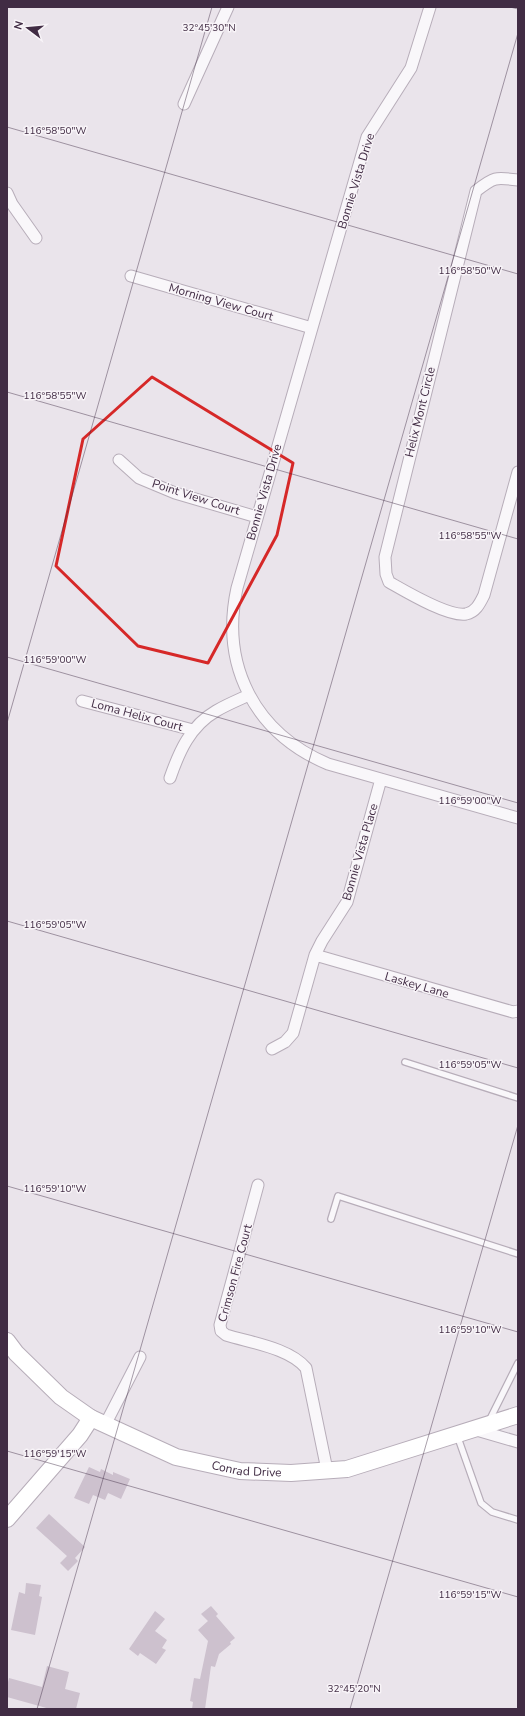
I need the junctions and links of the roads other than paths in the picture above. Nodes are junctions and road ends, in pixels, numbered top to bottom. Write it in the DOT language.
graph roads {
  1 [pos="228,7"];
  2 [pos="430,7"];
  3 [pos="184,104"];
  4 [pos="518,180"];
  5 [pos="7,193"];
  6 [pos="36,238"];
  7 [pos="131,276"];
  8 [pos="312,328"];
  9 [pos="119,460"];
  10 [pos="518,472"];
  11 [pos="257,516"];
  12 [pos="249,695"];
  13 [pos="82,701"];
  14 [pos="193,730"];
  15 [pos="170,778"];
  16 [pos="381,779"];
  17 [pos="518,818"];
  18 [pos="315,955"];
  19 [pos="518,1011"];
  20 [pos="272,1049"];
  21 [pos="406,1062"];
  22 [pos="518,1098"];
  23 [pos="258,1185"];
  24 [pos="331,1219"];
  25 [pos="518,1254"];
  26 [pos="7,1341"];
  27 [pos="140,1357"];
  28 [pos="518,1363"];
  29 [pos="518,1415"];
  30 [pos="98,1422"];
  31 [pos="480,1427"];
  32 [pos="457,1435"];
  33 [pos="518,1442"];
  34 [pos="327,1470"];
  35 [pos="7,1518"];
  36 [pos="518,1520"];
  1 -- 3 [label="street"];
  2 -- 8 [label="street, Bonnie Vista Drive"];
  4 -- 10 [label="street, Helix Mont Circle"];
  5 -- 6 [label="street"];
  7 -- 8 [label="street, Morning View Court"];
  8 -- 11 [label="street, Bonnie Vista Drive"];
  9 -- 11 [label="street, Point View Court"];
  11 -- 12 [label="street, Bonnie Vista Drive"];
  12 -- 14 [label="street"];
  12 -- 16 [label="street, Bonnie Vista Drive"];
  13 -- 14 [label="street, Loma Helix Court"];
  14 -- 15 [label="street"];
  16 -- 17 [label="street, Bonnie Vista Drive"];
  16 -- 18 [label="street, Bonnie Vista Place"];
  18 -- 19 [label="street, Laskey Lane"];
  18 -- 20 [label="street, Bonnie Vista Place"];
  21 -- 22 [label="lane"];
  23 -- 34 [label="street, Crimson Fire Court"];
  24 -- 25 [label="lane"];
  26 -- 30 [label="street, Conrad Drive"];
  27 -- 30 [label="street"];
  28 -- 31 [label="lane"];
  29 -- 31 [label="street, Conrad Drive"];
  30 -- 34 [label="street, Conrad Drive"];
  30 -- 35 [label="street"];
  31 -- 32 [label="street, Conrad Drive"];
  31 -- 33 [label="street"];
  32 -- 34 [label="street, Conrad Drive"];
  32 -- 36 [label="lane"];
}
